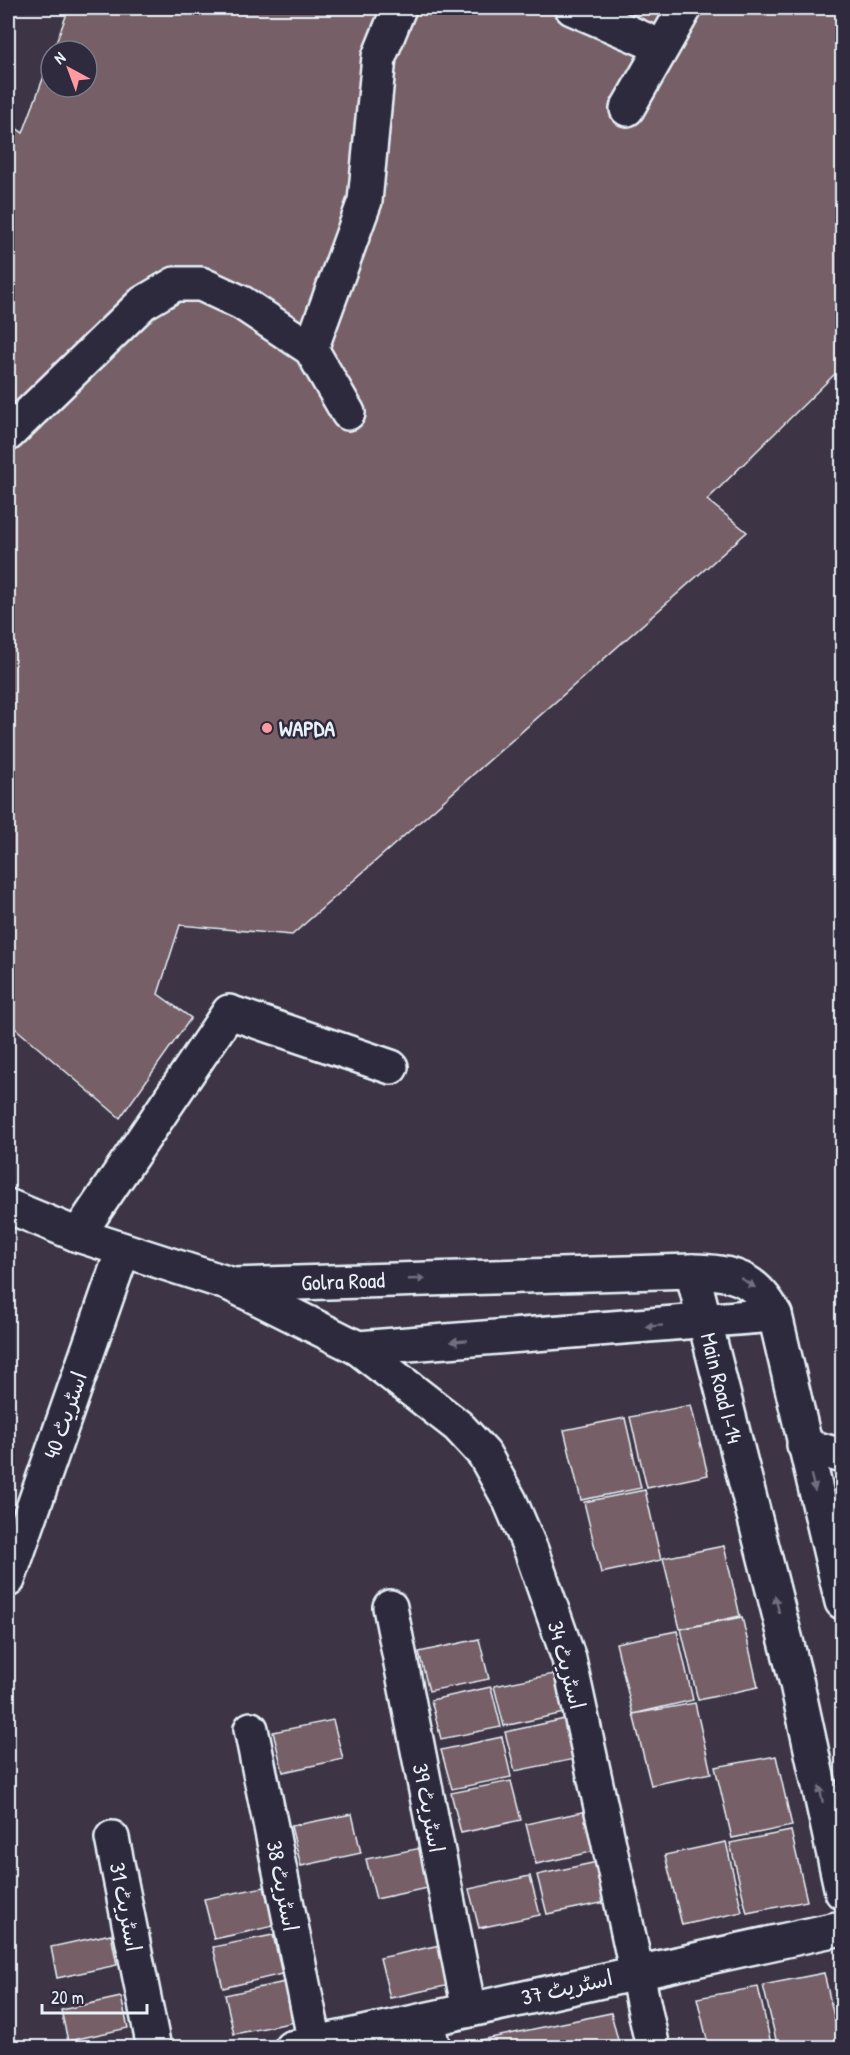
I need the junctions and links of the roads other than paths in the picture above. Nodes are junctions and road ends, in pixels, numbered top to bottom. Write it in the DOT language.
graph roads {
  1 [pos="399,8"];
  2 [pos="572,8"];
  3 [pos="685,8"];
  4 [pos="662,47"];
  5 [pos="627,109"];
  6 [pos="311,350"];
  7 [pos="348,414"];
  8 [pos="8,434"];
  9 [pos="391,1067"];
  10 [pos="8,1206"];
  11 [pos="78,1235"];
  12 [pos="123,1250"];
  13 [pos="692,1270"];
  14 [pos="232,1285"];
  15 [pos="775,1315"];
  16 [pos="705,1322"];
  17 [pos="358,1348"];
  18 [pos="804,1445"];
  19 [pos="843,1456"];
  20 [pos="8,1580"];
  21 [pos="843,1602"];
  22 [pos="390,1607"];
  23 [pos="251,1729"];
  24 [pos="112,1838"];
  25 [pos="843,1893"];
  26 [pos="843,1928"];
  27 [pos="635,1972"];
  28 [pos="469,2010"];
  29 [pos="430,2034"];
  30 [pos="303,2045"];
  31 [pos="153,2048"];
  32 [pos="653,2048"];
  1 -- 6 [label="street"];
  2 -- 4 [label="street"];
  3 -- 4 [label="street"];
  4 -- 5 [label="street"];
  6 -- 7 [label="street"];
  6 -- 8 [label="street"];
  9 -- 11 [label="street"];
  10 -- 11 [label="street, Golra Road"];
  11 -- 12 [label="street, Golra Road"];
  12 -- 14 [label="street, Golra Road"];
  12 -- 20 [label="street, اسٹریٹ 40"];
  14 -- 13 [label="street, Golra Road, one-way"];
  13 -- 15 [label="street, one-way"];
  13 -- 16 [label="street, Main Road I-14"];
  14 -- 17 [label="street, اسٹریٹ 34"];
  15 -- 16 [label="street"];
  15 -- 18 [label="street"];
  16 -- 17 [label="street, one-way"];
  25 -- 16 [label="street, Main Road I-14, one-way"];
  17 -- 27 [label="street, اسٹریٹ 34"];
  18 -- 19 [label="street"];
  18 -- 21 [label="street, one-way"];
  22 -- 28 [label="street, اسٹریٹ 39"];
  23 -- 30 [label="street, اسٹریٹ 38"];
  24 -- 31 [label="street, اسٹریٹ 31"];
  26 -- 27 [label="street, اسٹریٹ 37"];
  27 -- 28 [label="street, اسٹریٹ 37"];
  27 -- 32 [label="street, اسٹریٹ 34"];
  28 -- 29 [label="street, اسٹریٹ 37"];
  29 -- 30 [label="street, اسٹریٹ 37"];
}
